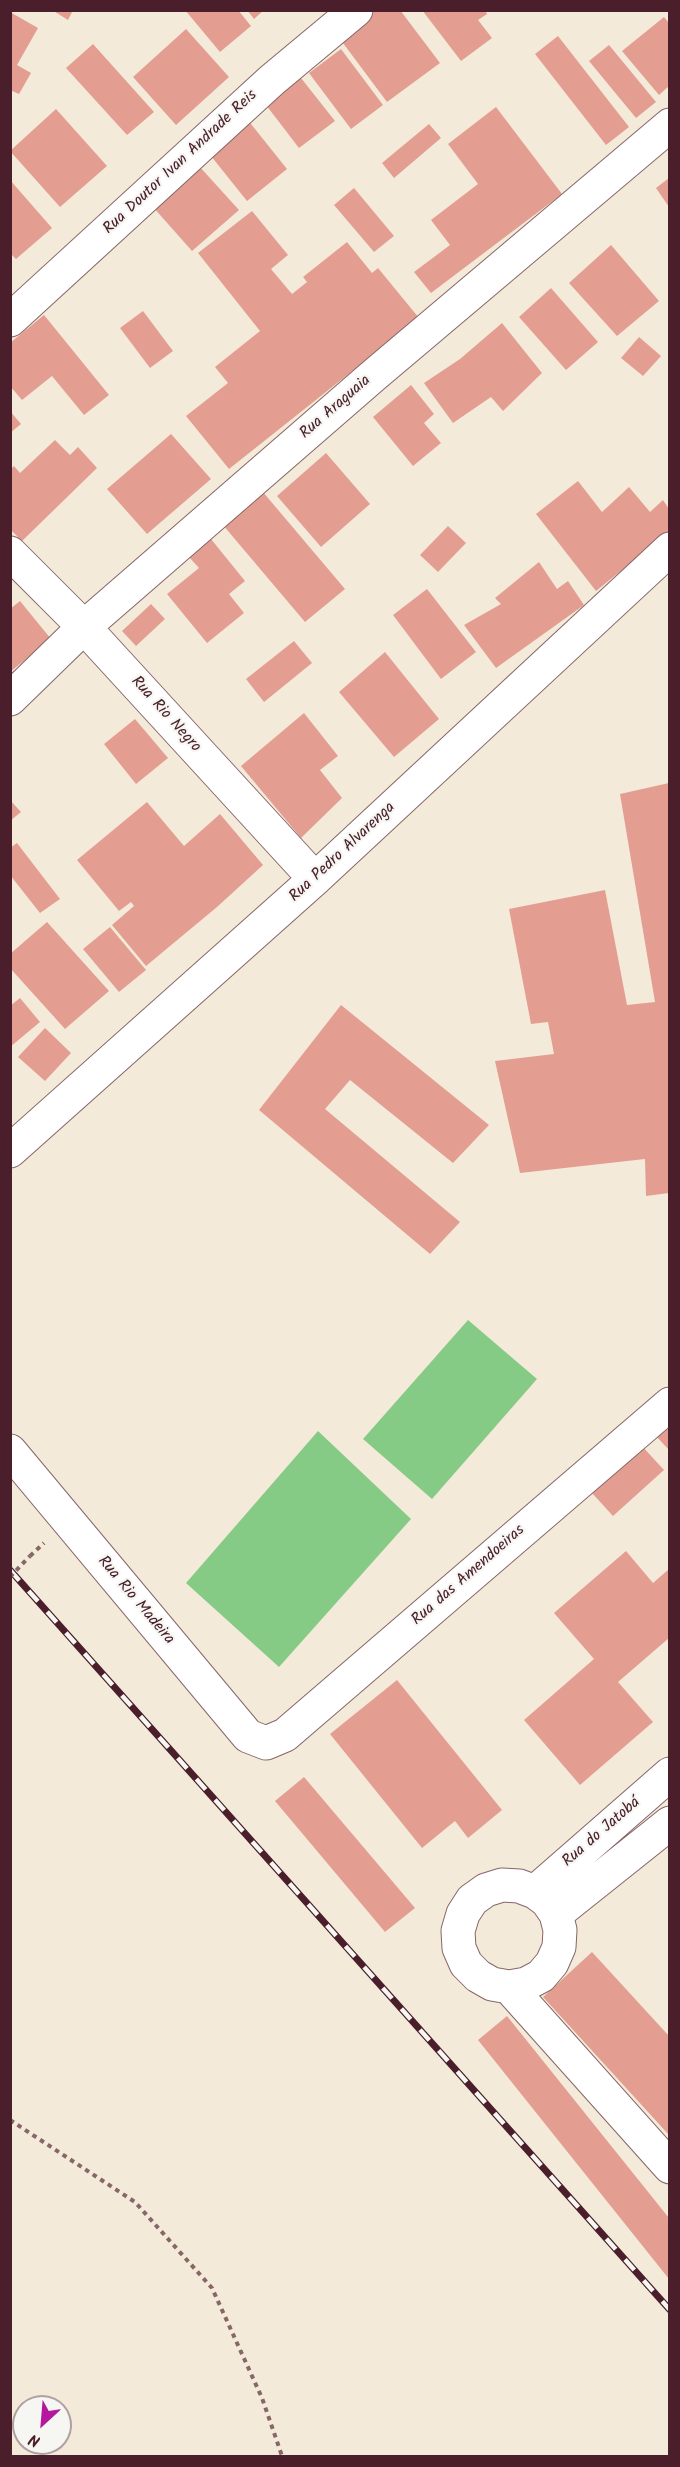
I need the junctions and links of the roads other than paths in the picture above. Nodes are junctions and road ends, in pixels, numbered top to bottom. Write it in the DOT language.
graph roads {
  1 [pos="356,10"];
  2 [pos="669,125"];
  3 [pos="10,320"];
  4 [pos="669,549"];
  5 [pos="10,553"];
  6 [pos="84,627"];
  7 [pos="10,699"];
  8 [pos="315,879"];
  9 [pos="10,1151"];
  10 [pos="669,1404"];
  11 [pos="10,1451"];
  12 [pos="266,1743"];
  13 [pos="669,1774"];
  14 [pos="669,1822"];
  15 [pos="545,1903"];
  16 [pos="509,1986"];
  17 [pos="669,2167"];
  1 -- 3 [label="street, Rua Doutor Ivan Andrade Reis"];
  2 -- 6 [label="street, Rua Araguaia"];
  4 -- 8 [label="street, Rua Pedro Alvarenga"];
  5 -- 6 [label="street, Rua Rio Negro"];
  6 -- 7 [label="street, Rua Araguaia"];
  6 -- 8 [label="street, Rua Rio Negro"];
  8 -- 9 [label="street, Rua Pedro Alvarenga"];
  10 -- 12 [label="street, Rua das Amendoeiras"];
  11 -- 12 [label="street, Rua Rio Madeira"];
  13 -- 15 [label="street, Rua do Jatobá"];
  14 -- 15 [label="street, Rua do Jatobá"];
  15 -- 16 [label="street"];
  15 -- 16 [label="street"];
  16 -- 17 [label="street"];
}
